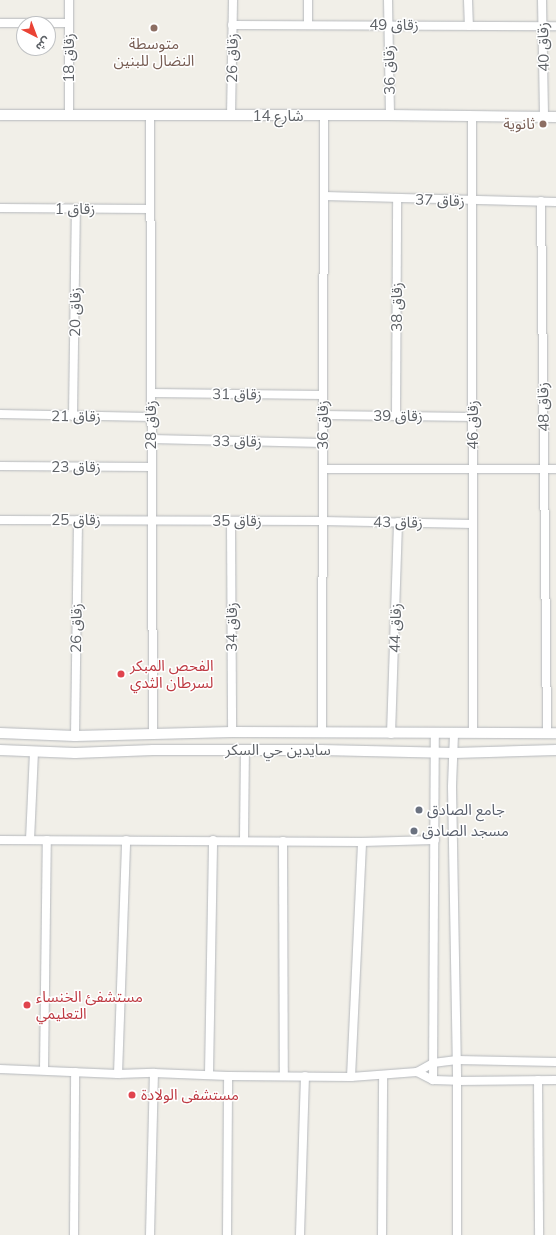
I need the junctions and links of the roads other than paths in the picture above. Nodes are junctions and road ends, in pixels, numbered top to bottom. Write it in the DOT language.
graph roads {
  1 [pos="69,0"];
  2 [pos="233,0"];
  3 [pos="308,0"];
  4 [pos="388,0"];
  5 [pos="468,0"];
  6 [pos="542,0"];
  7 [pos="0,23"];
  8 [pos="69,23"];
  9 [pos="232,24"];
  10 [pos="308,25"];
  11 [pos="388,26"];
  12 [pos="469,26"];
  13 [pos="542,26"];
  14 [pos="556,26"];
  15 [pos="0,115"];
  16 [pos="390,115"];
  17 [pos="69,116"];
  18 [pos="150,116"];
  19 [pos="231,116"];
  20 [pos="324,116"];
  21 [pos="472,117"];
  22 [pos="544,117"];
  23 [pos="556,117"];
  24 [pos="324,196"];
  25 [pos="397,198"];
  26 [pos="472,201"];
  27 [pos="541,201"];
  28 [pos="556,202"];
  29 [pos="0,208"];
  30 [pos="76,209"];
  31 [pos="150,209"];
  32 [pos="151,393"];
  33 [pos="323,395"];
  34 [pos="0,414"];
  35 [pos="73,416"];
  36 [pos="323,416"];
  37 [pos="396,416"];
  38 [pos="473,416"];
  39 [pos="151,417"];
  40 [pos="151,439"];
  41 [pos="323,443"];
  42 [pos="0,466"];
  43 [pos="152,467"];
  44 [pos="323,469"];
  45 [pos="544,469"];
  46 [pos="556,469"];
  47 [pos="473,470"];
  48 [pos="0,520"];
  49 [pos="78,520"];
  50 [pos="152,520"];
  51 [pos="231,521"];
  52 [pos="322,521"];
  53 [pos="398,522"];
  54 [pos="473,524"];
  55 [pos="232,732"];
  56 [pos="0,733"];
  57 [pos="153,733"];
  58 [pos="322,733"];
  59 [pos="473,733"];
  60 [pos="551,733"];
  61 [pos="391,734"];
  62 [pos="435,734"];
  63 [pos="454,734"];
  64 [pos="75,736"];
  65 [pos="0,750"];
  66 [pos="245,750"];
  67 [pos="556,750"];
  68 [pos="34,751"];
  69 [pos="435,752"];
  70 [pos="454,753"];
  71 [pos="0,840"];
  72 [pos="30,840"];
  73 [pos="47,840"];
  74 [pos="126,840"];
  75 [pos="213,840"];
  76 [pos="244,840"];
  77 [pos="435,840"];
  78 [pos="283,841"];
  79 [pos="362,842"];
  80 [pos="456,1060"];
  81 [pos="556,1062"];
  82 [pos="432,1063"];
  83 [pos="0,1069"];
  84 [pos="44,1070"];
  85 [pos="75,1072"];
  86 [pos="417,1072"];
  87 [pos="154,1073"];
  88 [pos="118,1074"];
  89 [pos="209,1074"];
  90 [pos="383,1075"];
  91 [pos="228,1076"];
  92 [pos="284,1076"];
  93 [pos="305,1076"];
  94 [pos="351,1077"];
  95 [pos="433,1080"];
  96 [pos="538,1080"];
  97 [pos="556,1080"];
  98 [pos="457,1081"];
  99 [pos="74,1235"];
  100 [pos="150,1235"];
  101 [pos="227,1235"];
  102 [pos="300,1235"];
  103 [pos="382,1235"];
  104 [pos="458,1235"];
  105 [pos="539,1235"];
  1 -- 8 [label="street, زقاق 18"];
  2 -- 9 [label="street, زقاق 26"];
  3 -- 10 [label="street"];
  4 -- 11 [label="street, زقاق 36"];
  5 -- 12 [label="street"];
  6 -- 13 [label="street, زقاق 40"];
  7 -- 8 [label="street"];
  8 -- 17 [label="street, زقاق 18"];
  9 -- 10 [label="street, زقاق 49"];
  9 -- 19 [label="street, زقاق 26"];
  10 -- 11 [label="street, زقاق 49"];
  11 -- 12 [label="street, زقاق 49"];
  11 -- 16 [label="street, زقاق 36"];
  12 -- 13 [label="street, زقاق 49"];
  13 -- 14 [label="street, زقاق 49"];
  13 -- 22 [label="street, زقاق 40"];
  15 -- 17 [label="street, شارع 14"];
  16 -- 20 [label="street, شارع 14"];
  16 -- 21 [label="street, شارع 14"];
  17 -- 18 [label="street, شارع 14"];
  18 -- 19 [label="street, شارع 14"];
  18 -- 31 [label="street, زقاق 28"];
  19 -- 20 [label="street, شارع 14"];
  20 -- 24 [label="street, زقاق 36"];
  21 -- 22 [label="street, شارع 14"];
  21 -- 26 [label="street, زقاق 46"];
  22 -- 23 [label="street, شارع 14"];
  24 -- 25 [label="street, زقاق 37"];
  24 -- 33 [label="street, زقاق 36"];
  25 -- 26 [label="street, زقاق 37"];
  25 -- 37 [label="street, زقاق 38"];
  26 -- 27 [label="street, زقاق 37"];
  26 -- 38 [label="street, زقاق 46"];
  27 -- 28 [label="street, زقاق 37"];
  27 -- 45 [label="street, زقاق 48"];
  29 -- 30 [label="street, زقاق 1"];
  30 -- 31 [label="street, زقاق 1"];
  30 -- 35 [label="street, زقاق 20"];
  31 -- 32 [label="street, زقاق 28"];
  32 -- 33 [label="street, زقاق 31"];
  32 -- 39 [label="street, زقاق 28"];
  33 -- 36 [label="street, زقاق 36"];
  34 -- 35 [label="street, زقاق 21"];
  35 -- 39 [label="street, زقاق 21"];
  36 -- 37 [label="street, زقاق 39"];
  36 -- 41 [label="street, زقاق 36"];
  37 -- 38 [label="street, زقاق 39"];
  38 -- 47 [label="street, زقاق 46"];
  39 -- 40 [label="street, زقاق 28"];
  40 -- 41 [label="street, زقاق 33"];
  40 -- 43 [label="street, زقاق 28"];
  41 -- 44 [label="street, زقاق 36"];
  42 -- 43 [label="street, زقاق 23"];
  43 -- 50 [label="street, زقاق 28"];
  44 -- 47 [label="street"];
  44 -- 52 [label="street, زقاق 36"];
  45 -- 46 [label="street"];
  45 -- 47 [label="street"];
  45 -- 60 [label="street, زقاق 48"];
  47 -- 54 [label="street, زقاق 46"];
  48 -- 49 [label="street, زقاق 25"];
  49 -- 50 [label="street, زقاق 25"];
  49 -- 64 [label="street, زقاق 26"];
  50 -- 51 [label="street, زقاق 35"];
  50 -- 57 [label="street, زقاق 28"];
  51 -- 52 [label="street, زقاق 35"];
  51 -- 55 [label="street, زقاق 34"];
  52 -- 53 [label="street, زقاق 43"];
  52 -- 58 [label="street, زقاق 36"];
  53 -- 54 [label="street, زقاق 43"];
  53 -- 61 [label="street, زقاق 44"];
  54 -- 59 [label="street, زقاق 46"];
  55 -- 57 [label="street, سايدين حي السكر"];
  55 -- 58 [label="street, سايدين حي السكر"];
  56 -- 64 [label="street, سايدين حي السكر"];
  57 -- 64 [label="street, سايدين حي السكر"];
  58 -- 61 [label="street, سايدين حي السكر"];
  59 -- 60 [label="street, سايدين حي السكر"];
  59 -- 63 [label="street, سايدين حي السكر"];
  61 -- 62 [label="street, سايدين حي السكر"];
  62 -- 63 [label="street, سايدين حي السكر"];
  62 -- 69 [label="street"];
  63 -- 70 [label="street"];
  65 -- 68 [label="street, سايدين حي السكر"];
  66 -- 68 [label="street, سايدين حي السكر"];
  66 -- 69 [label="street, سايدين حي السكر"];
  66 -- 76 [label="street"];
  67 -- 70 [label="street, سايدين حي السكر"];
  68 -- 72 [label="street"];
  69 -- 70 [label="street, سايدين حي السكر"];
  69 -- 77 [label="street"];
  70 -- 80 [label="street"];
  71 -- 72 [label="street"];
  72 -- 73 [label="street"];
  73 -- 74 [label="street"];
  73 -- 84 [label="street"];
  74 -- 75 [label="street"];
  74 -- 88 [label="street"];
  75 -- 76 [label="street"];
  75 -- 89 [label="street"];
  76 -- 78 [label="street"];
  77 -- 79 [label="street"];
  77 -- 82 [label="street"];
  78 -- 79 [label="street"];
  78 -- 92 [label="street"];
  79 -- 94 [label="street"];
  80 -- 81 [label="street"];
  80 -- 82 [label="street"];
  80 -- 98 [label="street"];
  82 -- 86 [label="street"];
  82 -- 95 [label="street"];
  83 -- 84 [label="street"];
  84 -- 85 [label="street"];
  85 -- 88 [label="street"];
  85 -- 99 [label="street"];
  86 -- 90 [label="street"];
  86 -- 95 [label="street"];
  87 -- 88 [label="street"];
  87 -- 89 [label="street"];
  87 -- 100 [label="street"];
  89 -- 91 [label="street"];
  90 -- 94 [label="street"];
  90 -- 103 [label="street"];
  91 -- 92 [label="street"];
  91 -- 101 [label="street"];
  92 -- 93 [label="street"];
  93 -- 94 [label="street"];
  93 -- 102 [label="street"];
  95 -- 98 [label="street"];
  96 -- 97 [label="street"];
  96 -- 98 [label="street"];
  96 -- 105 [label="street"];
  98 -- 104 [label="street"];
}
